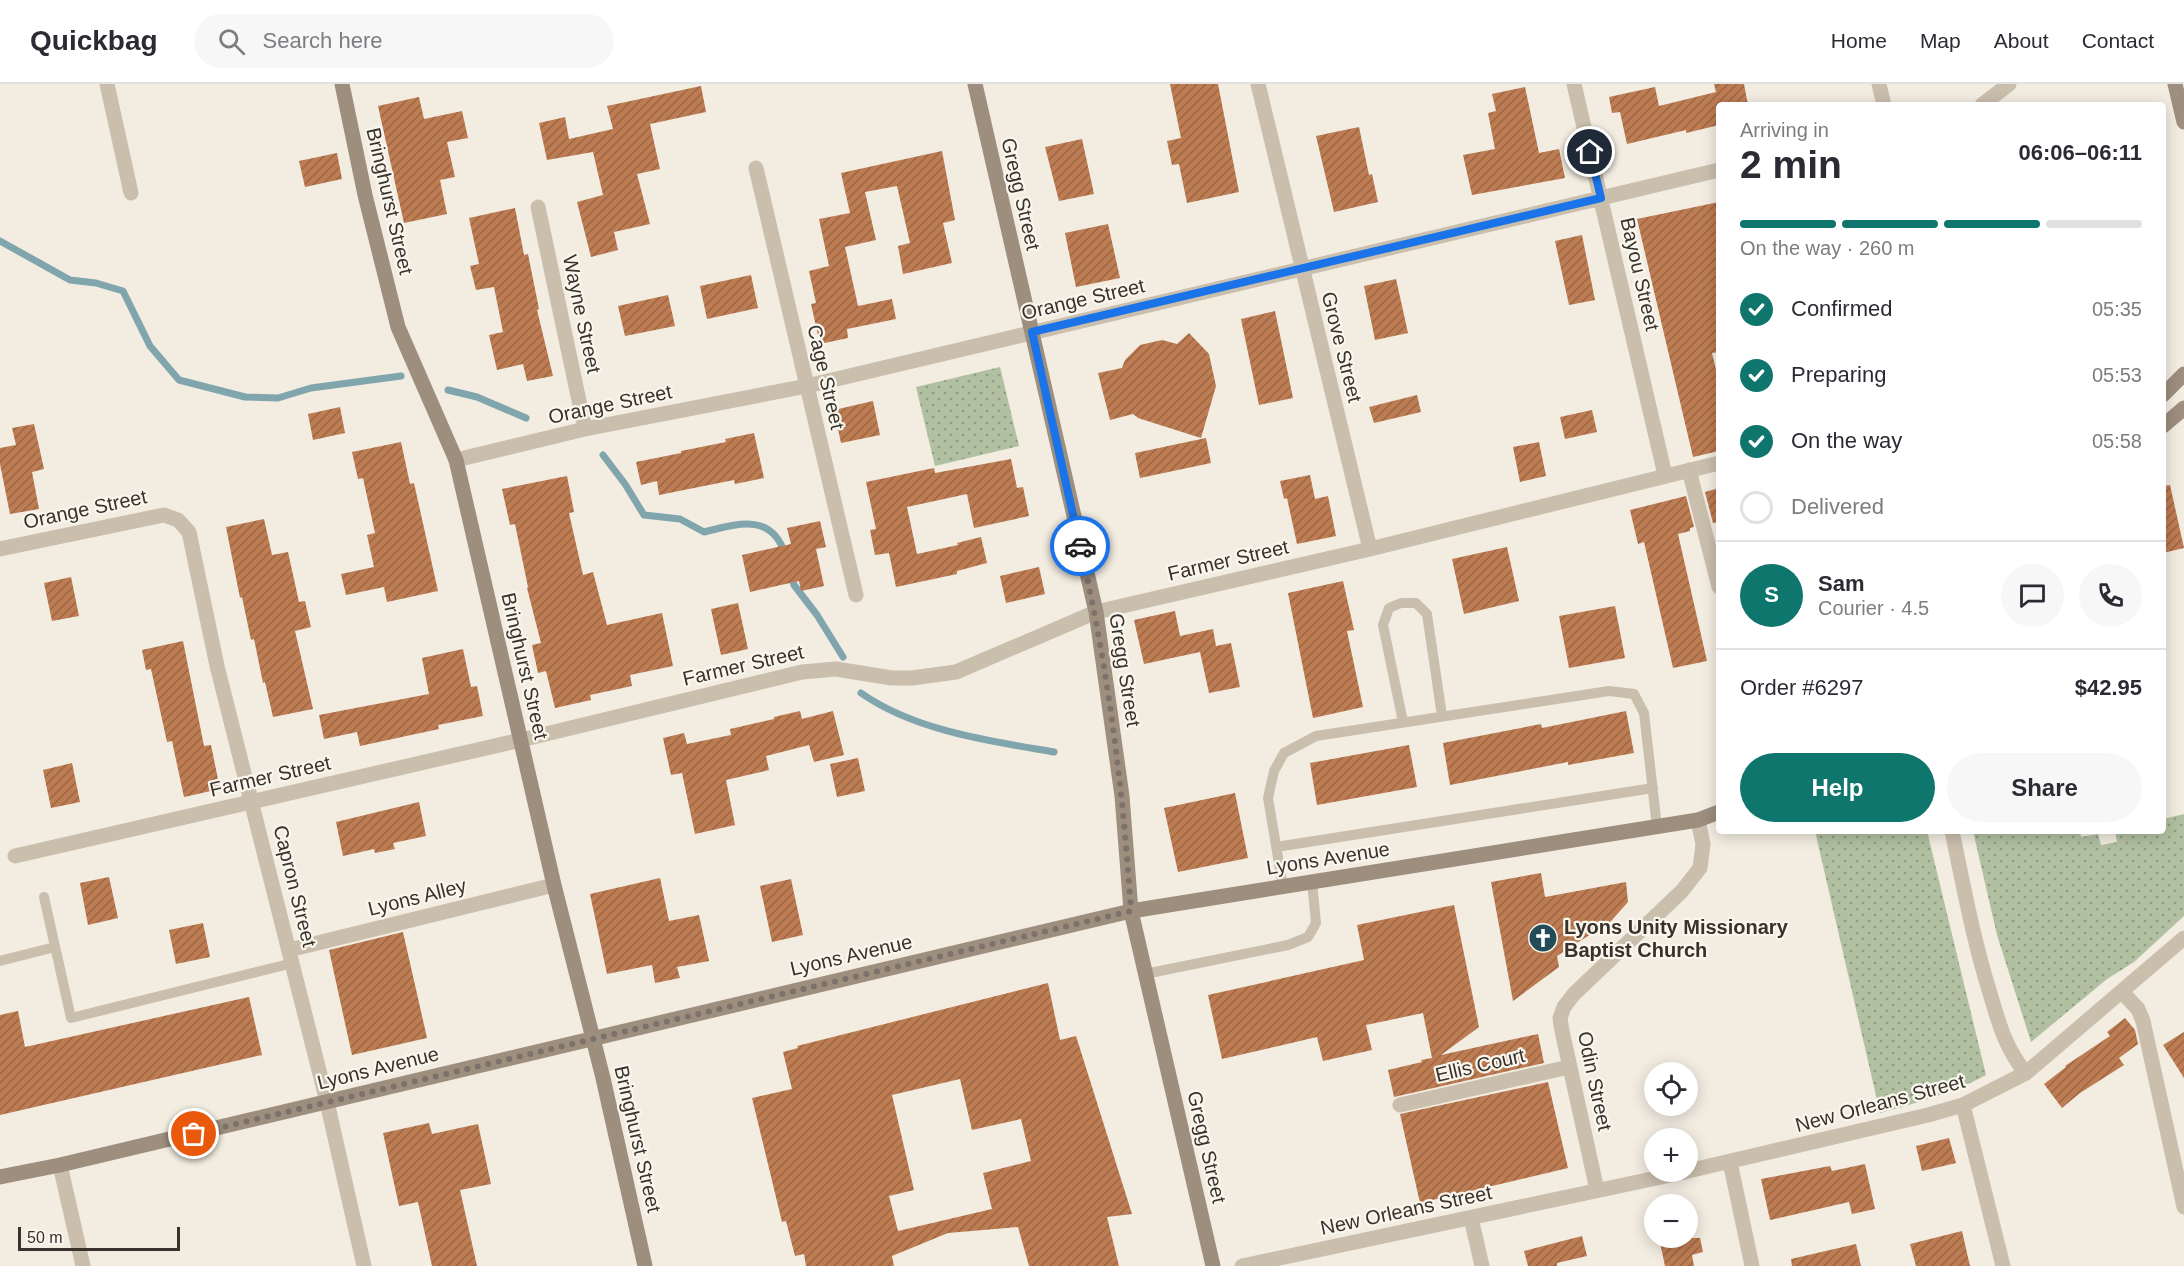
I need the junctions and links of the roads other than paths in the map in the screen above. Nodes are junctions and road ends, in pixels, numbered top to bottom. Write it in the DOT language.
graph roads {
  1 [pos="107,84"];
  2 [pos="342,84"];
  3 [pos="975,84"];
  4 [pos="1258,84"];
  5 [pos="1574,84"];
  6 [pos="1879,84"];
  7 [pos="2009,84"];
  8 [pos="2175,84"];
  9 [pos="1883,102"];
  10 [pos="1986,102"];
  11 [pos="2184,122"];
  12 [pos="756,168"];
  13 [pos="1716,171"];
  14 [pos="131,194"];
  15 [pos="1601,198"];
  16 [pos="538,207"];
  17 [pos="1301,269"];
  18 [pos="1032,332"];
  19 [pos="2184,374"];
  20 [pos="807,386"];
  21 [pos="2166,392"];
  22 [pos="2184,408"];
  23 [pos="2166,423"];
  24 [pos="585,429"];
  25 [pos="456,459"];
  26 [pos="1716,464"];
  27 [pos="1689,470"];
  28 [pos="1665,474"];
  29 [pos="178,520"];
  30 [pos="0,549"];
  31 [pos="1370,549"];
  32 [pos="1716,575"];
  33 [pos="856,594"];
  34 [pos="1096,612"];
  35 [pos="1442,716"];
  36 [pos="1403,722"];
  37 [pos="521,740"];
  38 [pos="1653,788"];
  39 [pos="251,802"];
  40 [pos="1716,813"];
  41 [pos="1698,820"];
  42 [pos="1658,827"];
  43 [pos="1953,834"];
  44 [pos="1276,847"];
  45 [pos="15,856"];
  46 [pos="1312,882"];
  47 [pos="554,885"];
  48 [pos="1282,886"];
  49 [pos="44,897"];
  50 [pos="1131,911"];
  51 [pos="2184,938"];
  52 [pos="55,947"];
  53 [pos="291,957"];
  54 [pos="0,961"];
  55 [pos="1145,974"];
  56 [pos="2122,992"];
  57 [pos="593,1038"];
  58 [pos="1569,1067"];
  59 [pos="2026,1073"];
  60 [pos="327,1102"];
  61 [pos="1400,1105"];
  62 [pos="1963,1105"];
  63 [pos="1730,1162"];
  64 [pos="60,1165"];
  65 [pos="1698,1169"];
  66 [pos="0,1177"];
  67 [pos="1644,1180"];
  68 [pos="1597,1190"];
  69 [pos="2184,1207"];
  70 [pos="1471,1218"];
  71 [pos="83,1266"];
  72 [pos="364,1266"];
  73 [pos="645,1266"];
  74 [pos="1213,1266"];
  75 [pos="1242,1266"];
  76 [pos="1482,1266"];
  77 [pos="1752,1266"];
  78 [pos="2003,1266"];
  1 -- 14 [label="street"];
  2 -- 25 [label="street, Bringhurst Street"];
  3 -- 18 [label="street, Gregg Street"];
  4 -- 17 [label="street, Grove Street"];
  5 -- 15 [label="street, Bayou Street"];
  6 -- 9 [label="street"];
  7 -- 10 [label="street"];
  8 -- 11 [label="street"];
  12 -- 20 [label="street, Cage Street"];
  13 -- 15 [label="street, Orange Street"];
  15 -- 17 [label="street, Orange Street"];
  15 -- 28 [label="street, Bayou Street"];
  16 -- 24 [label="street, Wayne Street"];
  17 -- 18 [label="street, Orange Street"];
  17 -- 31 [label="street, Grove Street"];
  18 -- 20 [label="street, Orange Street"];
  18 -- 34 [label="street, Gregg Street"];
  19 -- 21 [label="street"];
  20 -- 24 [label="street, Orange Street"];
  20 -- 33 [label="street, Cage Street"];
  22 -- 23 [label="street"];
  24 -- 25 [label="street, Orange Street"];
  25 -- 37 [label="street, Bringhurst Street"];
  26 -- 27 [label="street, Farmer Street"];
  27 -- 28 [label="street, Farmer Street"];
  27 -- 32 [label="street"];
  28 -- 31 [label="street, Farmer Street"];
  29 -- 30 [label="street, Orange Street"];
  29 -- 39 [label="street, Capron Street"];
  31 -- 34 [label="street, Farmer Street"];
  34 -- 37 [label="street, Farmer Street"];
  34 -- 50 [label="street, Gregg Street"];
  35 -- 36 [label="lane"];
  35 -- 36 [label="lane"];
  35 -- 38 [label="lane"];
  36 -- 44 [label="lane"];
  37 -- 39 [label="street, Farmer Street"];
  37 -- 47 [label="street, Bringhurst Street"];
  38 -- 42 [label="lane"];
  38 -- 44 [label="lane"];
  39 -- 45 [label="street, Farmer Street"];
  39 -- 53 [label="street, Capron Street"];
  40 -- 41 [label="street, Lyons Avenue"];
  41 -- 42 [label="street, Lyons Avenue"];
  41 -- 58 [label="street, Odin Street"];
  42 -- 46 [label="street, Lyons Avenue"];
  43 -- 59 [label="street"];
  44 -- 48 [label="lane"];
  46 -- 48 [label="street, Lyons Avenue"];
  46 -- 55 [label="lane"];
  47 -- 53 [label="street, Lyons Alley"];
  47 -- 57 [label="street, Bringhurst Street"];
  48 -- 50 [label="street, Lyons Avenue"];
  49 -- 52 [label="lane"];
  50 -- 55 [label="street, Gregg Street"];
  50 -- 57 [label="street, Lyons Avenue"];
  51 -- 56 [label="street, New Orleans Street"];
  52 -- 53 [label="lane"];
  52 -- 54 [label="lane"];
  53 -- 60 [label="street, Capron Street"];
  55 -- 74 [label="street, Gregg Street"];
  56 -- 59 [label="street, New Orleans Street"];
  56 -- 69 [label="street"];
  57 -- 60 [label="street, Lyons Avenue"];
  57 -- 73 [label="street, Bringhurst Street"];
  58 -- 61 [label="street, Ellis Court"];
  58 -- 68 [label="street, Odin Street"];
  59 -- 62 [label="street, New Orleans Street"];
  60 -- 64 [label="street, Lyons Avenue"];
  60 -- 72 [label="street, Capron Street"];
  62 -- 63 [label="street, New Orleans Street"];
  62 -- 78 [label="street"];
  63 -- 65 [label="street, New Orleans Street"];
  63 -- 77 [label="street"];
  64 -- 66 [label="street, Lyons Avenue"];
  64 -- 71 [label="street"];
  67 -- 68 [label="street, New Orleans Street"];
  68 -- 70 [label="street, New Orleans Street"];
  70 -- 75 [label="street, New Orleans Street"];
  70 -- 76 [label="street"];
}
